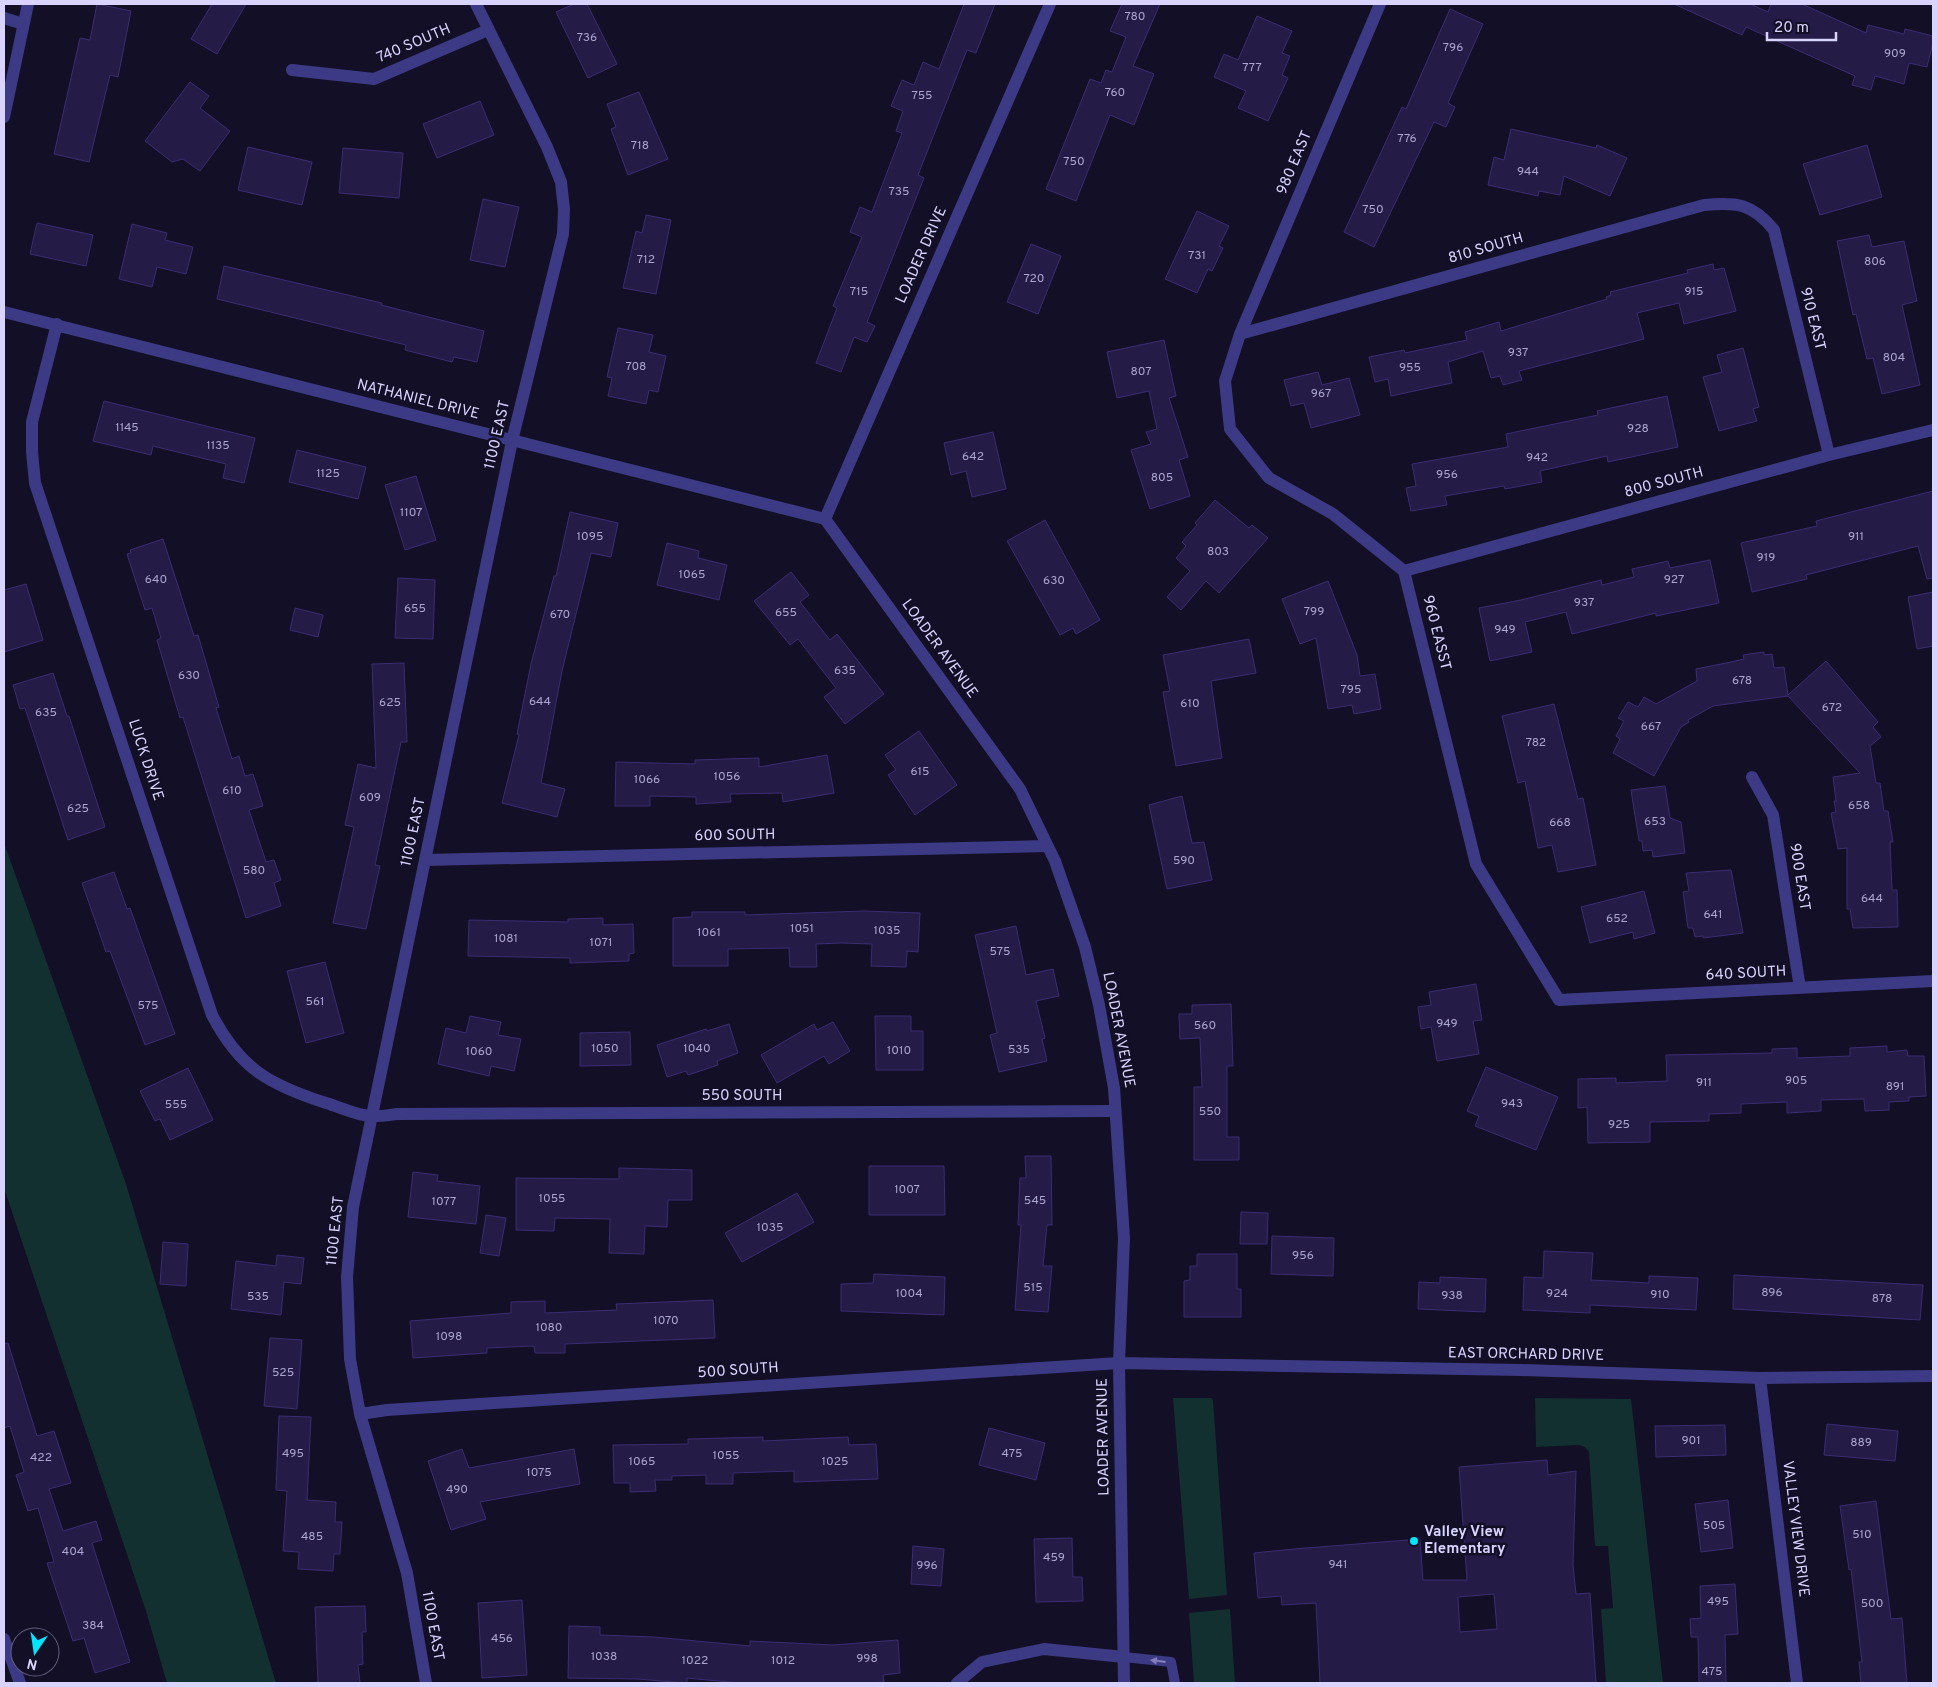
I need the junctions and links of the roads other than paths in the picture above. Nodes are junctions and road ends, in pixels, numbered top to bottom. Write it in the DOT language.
graph roads {
  1 [pos="28,4"];
  2 [pos="476,4"];
  3 [pos="1050,4"];
  4 [pos="1380,4"];
  5 [pos="4,18"];
  6 [pos="23,24"];
  7 [pos="488,30"];
  8 [pos="292,70"];
  9 [pos="4,117"];
  10 [pos="1743,205"];
  11 [pos="4,312"];
  12 [pos="57,324"];
  13 [pos="1240,334"];
  14 [pos="1933,430"];
  15 [pos="512,441"];
  16 [pos="1829,454"];
  17 [pos="825,519"];
  18 [pos="1404,571"];
  19 [pos="1752,777"];
  20 [pos="1046,846"];
  21 [pos="425,860"];
  22 [pos="1933,981"];
  23 [pos="1800,988"];
  24 [pos="1559,1000"];
  25 [pos="1114,1111"];
  26 [pos="370,1116"];
  27 [pos="1119,1363"];
  28 [pos="1933,1376"];
  29 [pos="1760,1378"];
  30 [pos="360,1414"];
  31 [pos="4,1640"];
  32 [pos="1124,1657"];
  33 [pos="20,1683"];
  34 [pos="426,1683"];
  35 [pos="957,1683"];
  36 [pos="1124,1683"];
  37 [pos="1175,1683"];
  38 [pos="1798,1683"];
  1 -- 6 [label="street"];
  2 -- 7 [label="street, 1100 EAST"];
  3 -- 17 [label="street, LOADER DRIVE"];
  4 -- 13 [label="street, 980 EAST"];
  5 -- 6 [label="street"];
  6 -- 9 [label="street"];
  7 -- 8 [label="street, 740 SOUTH"];
  7 -- 15 [label="street, 1100 EAST"];
  10 -- 13 [label="street, 810 SOUTH"];
  10 -- 16 [label="street, 910 EAST"];
  11 -- 12 [label="street, NATHANIEL DRIVE"];
  12 -- 15 [label="street, NATHANIEL DRIVE"];
  12 -- 26 [label="street, LUCK DRIVE"];
  13 -- 18 [label="street"];
  14 -- 16 [label="street, 800 SOUTH"];
  15 -- 17 [label="street, NATHANIEL DRIVE"];
  15 -- 21 [label="street, 1100 EAST"];
  16 -- 18 [label="street, 800 SOUTH"];
  17 -- 20 [label="street, LOADER AVENUE"];
  18 -- 24 [label="street, 960 EASST"];
  19 -- 23 [label="street, 900 EAST"];
  20 -- 21 [label="street, 600 SOUTH"];
  20 -- 25 [label="street, LOADER AVENUE"];
  21 -- 26 [label="street, 1100 EAST"];
  22 -- 23 [label="street, 640 SOUTH"];
  23 -- 24 [label="street, 640 SOUTH"];
  25 -- 26 [label="street, 550 SOUTH"];
  25 -- 27 [label="street, LOADER AVENUE"];
  26 -- 30 [label="street, 1100 EAST"];
  27 -- 29 [label="street, EAST ORCHARD DRIVE"];
  27 -- 30 [label="street, 500 SOUTH"];
  27 -- 32 [label="street, LOADER AVENUE"];
  28 -- 29 [label="street, EAST ORCHARD DRIVE"];
  29 -- 38 [label="street, VALLEY VIEW DRIVE"];
  30 -- 34 [label="street, 1100 EAST"];
  31 -- 33 [label="street"];
  32 -- 35 [label="street"];
  32 -- 36 [label="street, LOADER AVENUE"];
  37 -- 32 [label="lane, one-way"];
}
